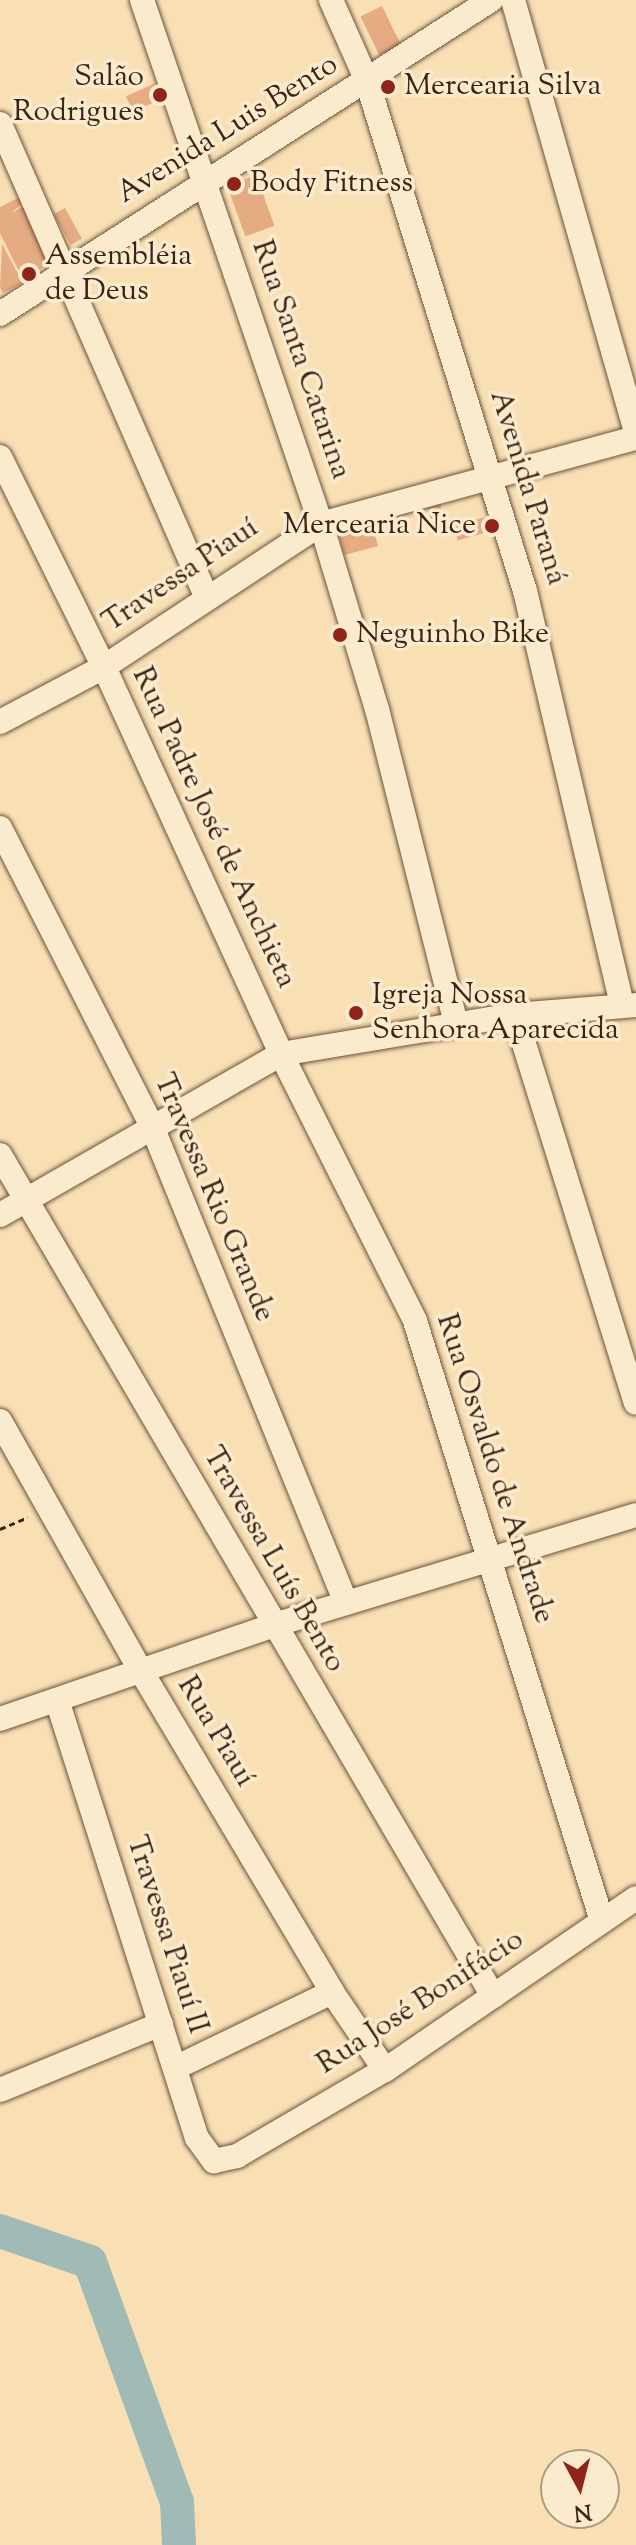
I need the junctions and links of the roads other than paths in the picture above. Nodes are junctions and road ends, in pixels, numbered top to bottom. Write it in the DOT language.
graph roads {
  1 [pos="142,0"];
  2 [pos="331,0"];
  3 [pos="491,0"];
  4 [pos="513,0"];
  5 [pos="367,81"];
  6 [pos="0,124"];
  7 [pos="206,181"];
  8 [pos="62,271"];
  9 [pos="0,314"];
  10 [pos="636,435"];
  11 [pos="0,457"];
  12 [pos="492,476"];
  13 [pos="321,524"];
  14 [pos="206,596"];
  15 [pos="104,667"];
  16 [pos="0,722"];
  17 [pos="0,828"];
  18 [pos="629,1005"];
  19 [pos="515,1015"];
  20 [pos="456,1024"];
  21 [pos="281,1054"];
  22 [pos="151,1124"];
  23 [pos="0,1155"];
  24 [pos="26,1198"];
  25 [pos="0,1215"];
  26 [pos="636,1403"];
  27 [pos="0,1421"];
  28 [pos="636,1515"];
  29 [pos="491,1558"];
  30 [pos="346,1603"];
  31 [pos="274,1625"];
  32 [pos="141,1671"];
  33 [pos="57,1700"];
  34 [pos="3,1711"];
  35 [pos="636,1898"];
  36 [pos="602,1921"];
  37 [pos="332,1992"];
  38 [pos="493,1996"];
  39 [pos="161,2024"];
  40 [pos="175,2068"];
  41 [pos="385,2070"];
  42 [pos="0,2090"];
  43 [pos="237,2156"];
  1 -- 7 [label="street, Rua Santa Catarina"];
  2 -- 5 [label="street, Avenida Paraná"];
  3 -- 5 [label="street, Avenida Luis Bento"];
  4 -- 10 [label="street"];
  5 -- 7 [label="street, Avenida Luis Bento"];
  5 -- 12 [label="street, Avenida Paraná"];
  6 -- 8 [label="street"];
  7 -- 8 [label="street, Avenida Luis Bento"];
  7 -- 13 [label="street, Rua Santa Catarina"];
  8 -- 9 [label="street, Avenida Luis Bento"];
  8 -- 14 [label="street"];
  10 -- 12 [label="street, Travessa Piauí"];
  11 -- 15 [label="street, Rua Padre José de Anchieta"];
  12 -- 13 [label="street, Travessa Piauí"];
  12 -- 18 [label="street, Avenida Paraná"];
  13 -- 14 [label="street, Travessa Piauí"];
  13 -- 20 [label="street, Rua Santa Catarina"];
  14 -- 15 [label="street, Travessa Piauí"];
  15 -- 16 [label="street, Travessa Piauí"];
  15 -- 21 [label="street, Rua Padre José de Anchieta"];
  17 -- 22 [label="street, Travessa Rio Grande"];
  18 -- 19 [label="street"];
  19 -- 20 [label="street"];
  19 -- 26 [label="street"];
  20 -- 21 [label="street"];
  21 -- 22 [label="street"];
  21 -- 29 [label="street, Rua Osvaldo de Andrade"];
  22 -- 24 [label="street"];
  22 -- 30 [label="street, Travessa Rio Grande"];
  23 -- 24 [label="street, Travessa Luís Bento"];
  24 -- 25 [label="street"];
  24 -- 31 [label="street, Travessa Luís Bento"];
  27 -- 32 [label="street, Rua Piauí"];
  28 -- 29 [label="street"];
  29 -- 30 [label="street"];
  29 -- 36 [label="street, Rua Osvaldo de Andrade"];
  30 -- 31 [label="street"];
  31 -- 32 [label="street"];
  31 -- 38 [label="street, Travessa Luís Bento"];
  32 -- 33 [label="street"];
  32 -- 37 [label="street, Rua Piauí"];
  33 -- 34 [label="street"];
  33 -- 39 [label="street, Travessa Piauí II"];
  35 -- 36 [label="street, Rua José Bonifácio"];
  36 -- 38 [label="street, Rua José Bonifácio"];
  37 -- 40 [label="street"];
  37 -- 41 [label="street, Rua Piauí"];
  38 -- 41 [label="street, Rua José Bonifácio"];
  39 -- 40 [label="street, Travessa Piauí II"];
  39 -- 42 [label="street"];
  40 -- 43 [label="street, Travessa Piauí II"];
  41 -- 43 [label="street, Rua José Bonifácio"];
}
